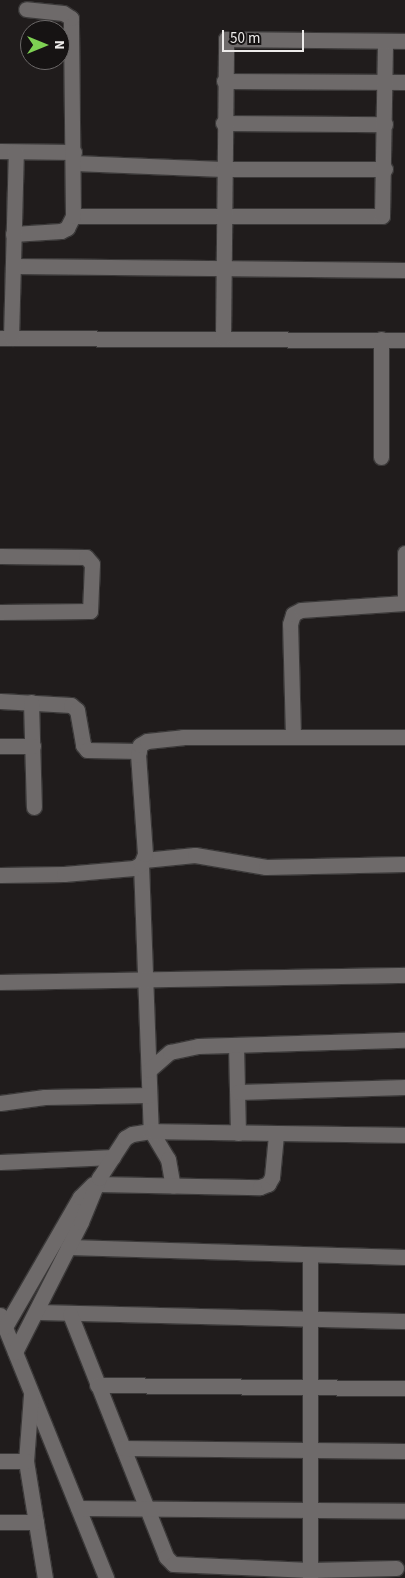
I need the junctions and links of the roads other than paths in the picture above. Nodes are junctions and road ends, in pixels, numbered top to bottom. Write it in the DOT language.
graph roads {
  1 [pos="26,9"];
  2 [pos="385,41"];
  3 [pos="405,41"];
  4 [pos="224,81"];
  5 [pos="386,82"];
  6 [pos="405,82"];
  7 [pos="223,123"];
  8 [pos="385,124"];
  9 [pos="0,151"];
  10 [pos="16,152"];
  11 [pos="74,158"];
  12 [pos="223,168"];
  13 [pos="385,169"];
  14 [pos="73,216"];
  15 [pos="223,216"];
  16 [pos="13,234"];
  17 [pos="13,266"];
  18 [pos="223,269"];
  19 [pos="405,270"];
  20 [pos="6,338"];
  21 [pos="223,338"];
  22 [pos="382,339"];
  23 [pos="405,340"];
  24 [pos="380,457"];
  25 [pos="405,553"];
  26 [pos="0,556"];
  27 [pos="405,596"];
  28 [pos="405,603"];
  29 [pos="0,612"];
  30 [pos="0,701"];
  31 [pos="32,702"];
  32 [pos="293,736"];
  33 [pos="405,737"];
  34 [pos="0,746"];
  35 [pos="33,746"];
  36 [pos="139,751"];
  37 [pos="34,807"];
  38 [pos="143,862"];
  39 [pos="405,864"];
  40 [pos="0,875"];
  41 [pos="405,975"];
  42 [pos="145,979"];
  43 [pos="0,982"];
  44 [pos="405,1040"];
  45 [pos="236,1045"];
  46 [pos="149,1070"];
  47 [pos="405,1086"];
  48 [pos="238,1092"];
  49 [pos="149,1095"];
  50 [pos="0,1103"];
  51 [pos="151,1131"];
  52 [pos="238,1133"];
  53 [pos="276,1135"];
  54 [pos="405,1135"];
  55 [pos="113,1157"];
  56 [pos="0,1162"];
  57 [pos="98,1181"];
  58 [pos="173,1186"];
  59 [pos="68,1247"];
  60 [pos="310,1255"];
  61 [pos="405,1257"];
  62 [pos="36,1312"];
  63 [pos="70,1314"];
  64 [pos="308,1318"];
  65 [pos="2,1321"];
  66 [pos="405,1321"];
  67 [pos="15,1352"];
  68 [pos="97,1385"];
  69 [pos="310,1386"];
  70 [pos="405,1388"];
  71 [pos="31,1391"];
  72 [pos="123,1448"];
  73 [pos="310,1450"];
  74 [pos="405,1451"];
  75 [pos="0,1461"];
  76 [pos="26,1461"];
  77 [pos="147,1507"];
  78 [pos="78,1508"];
  79 [pos="311,1510"];
  80 [pos="405,1511"];
  81 [pos="0,1522"];
  82 [pos="36,1522"];
  83 [pos="395,1569"];
  84 [pos="310,1574"];
  85 [pos="45,1578"];
  86 [pos="106,1578"];
  1 -- 11 [label="street"];
  2 -- 3 [label="street"];
  2 -- 4 [label="street"];
  2 -- 5 [label="street"];
  4 -- 5 [label="street"];
  4 -- 7 [label="street"];
  5 -- 6 [label="street"];
  5 -- 8 [label="street"];
  7 -- 8 [label="street"];
  7 -- 12 [label="street"];
  8 -- 13 [label="street"];
  9 -- 10 [label="street"];
  10 -- 11 [label="street"];
  10 -- 16 [label="street"];
  11 -- 12 [label="street"];
  11 -- 14 [label="street"];
  12 -- 13 [label="street"];
  12 -- 15 [label="street"];
  13 -- 15 [label="street"];
  14 -- 15 [label="street"];
  14 -- 16 [label="street"];
  15 -- 18 [label="street"];
  16 -- 17 [label="street"];
  17 -- 18 [label="street"];
  17 -- 20 [label="street"];
  18 -- 19 [label="street"];
  18 -- 21 [label="street"];
  20 -- 21 [label="street"];
  21 -- 22 [label="street"];
  22 -- 23 [label="street"];
  22 -- 24 [label="street"];
  25 -- 27 [label="street"];
  26 -- 29 [label="street"];
  28 -- 32 [label="street"];
  30 -- 31 [label="street"];
  31 -- 35 [label="street"];
  31 -- 36 [label="street"];
  32 -- 33 [label="street"];
  32 -- 36 [label="street"];
  34 -- 35 [label="street"];
  35 -- 37 [label="street"];
  36 -- 38 [label="street"];
  38 -- 39 [label="street"];
  38 -- 40 [label="street"];
  38 -- 42 [label="street"];
  41 -- 42 [label="street"];
  42 -- 43 [label="street"];
  42 -- 46 [label="street"];
  44 -- 45 [label="street"];
  45 -- 46 [label="street"];
  45 -- 48 [label="street"];
  46 -- 49 [label="street"];
  47 -- 48 [label="street"];
  48 -- 52 [label="street"];
  49 -- 50 [label="street"];
  49 -- 51 [label="street"];
  51 -- 52 [label="street"];
  51 -- 55 [label="street"];
  51 -- 58 [label="street"];
  52 -- 53 [label="street"];
  53 -- 54 [label="street"];
  53 -- 58 [label="street"];
  55 -- 56 [label="street"];
  55 -- 57 [label="street"];
  57 -- 58 [label="street"];
  57 -- 59 [label="street"];
  57 -- 65 [label="street"];
  59 -- 60 [label="street"];
  59 -- 62 [label="street"];
  60 -- 61 [label="street"];
  60 -- 64 [label="street"];
  62 -- 63 [label="street"];
  62 -- 67 [label="street"];
  63 -- 64 [label="street"];
  63 -- 68 [label="street"];
  64 -- 66 [label="street"];
  64 -- 69 [label="street"];
  65 -- 67 [label="street"];
  67 -- 71 [label="street"];
  68 -- 69 [label="street"];
  68 -- 72 [label="street"];
  69 -- 70 [label="street"];
  69 -- 73 [label="street"];
  71 -- 76 [label="street"];
  71 -- 78 [label="street"];
  72 -- 73 [label="street"];
  72 -- 77 [label="street"];
  73 -- 74 [label="street"];
  73 -- 79 [label="street"];
  75 -- 76 [label="street"];
  76 -- 82 [label="street"];
  77 -- 78 [label="street"];
  77 -- 79 [label="street"];
  77 -- 84 [label="street"];
  78 -- 86 [label="street"];
  79 -- 80 [label="street"];
  79 -- 84 [label="street"];
  81 -- 82 [label="street"];
  82 -- 85 [label="street"];
  83 -- 84 [label="street"];
}
